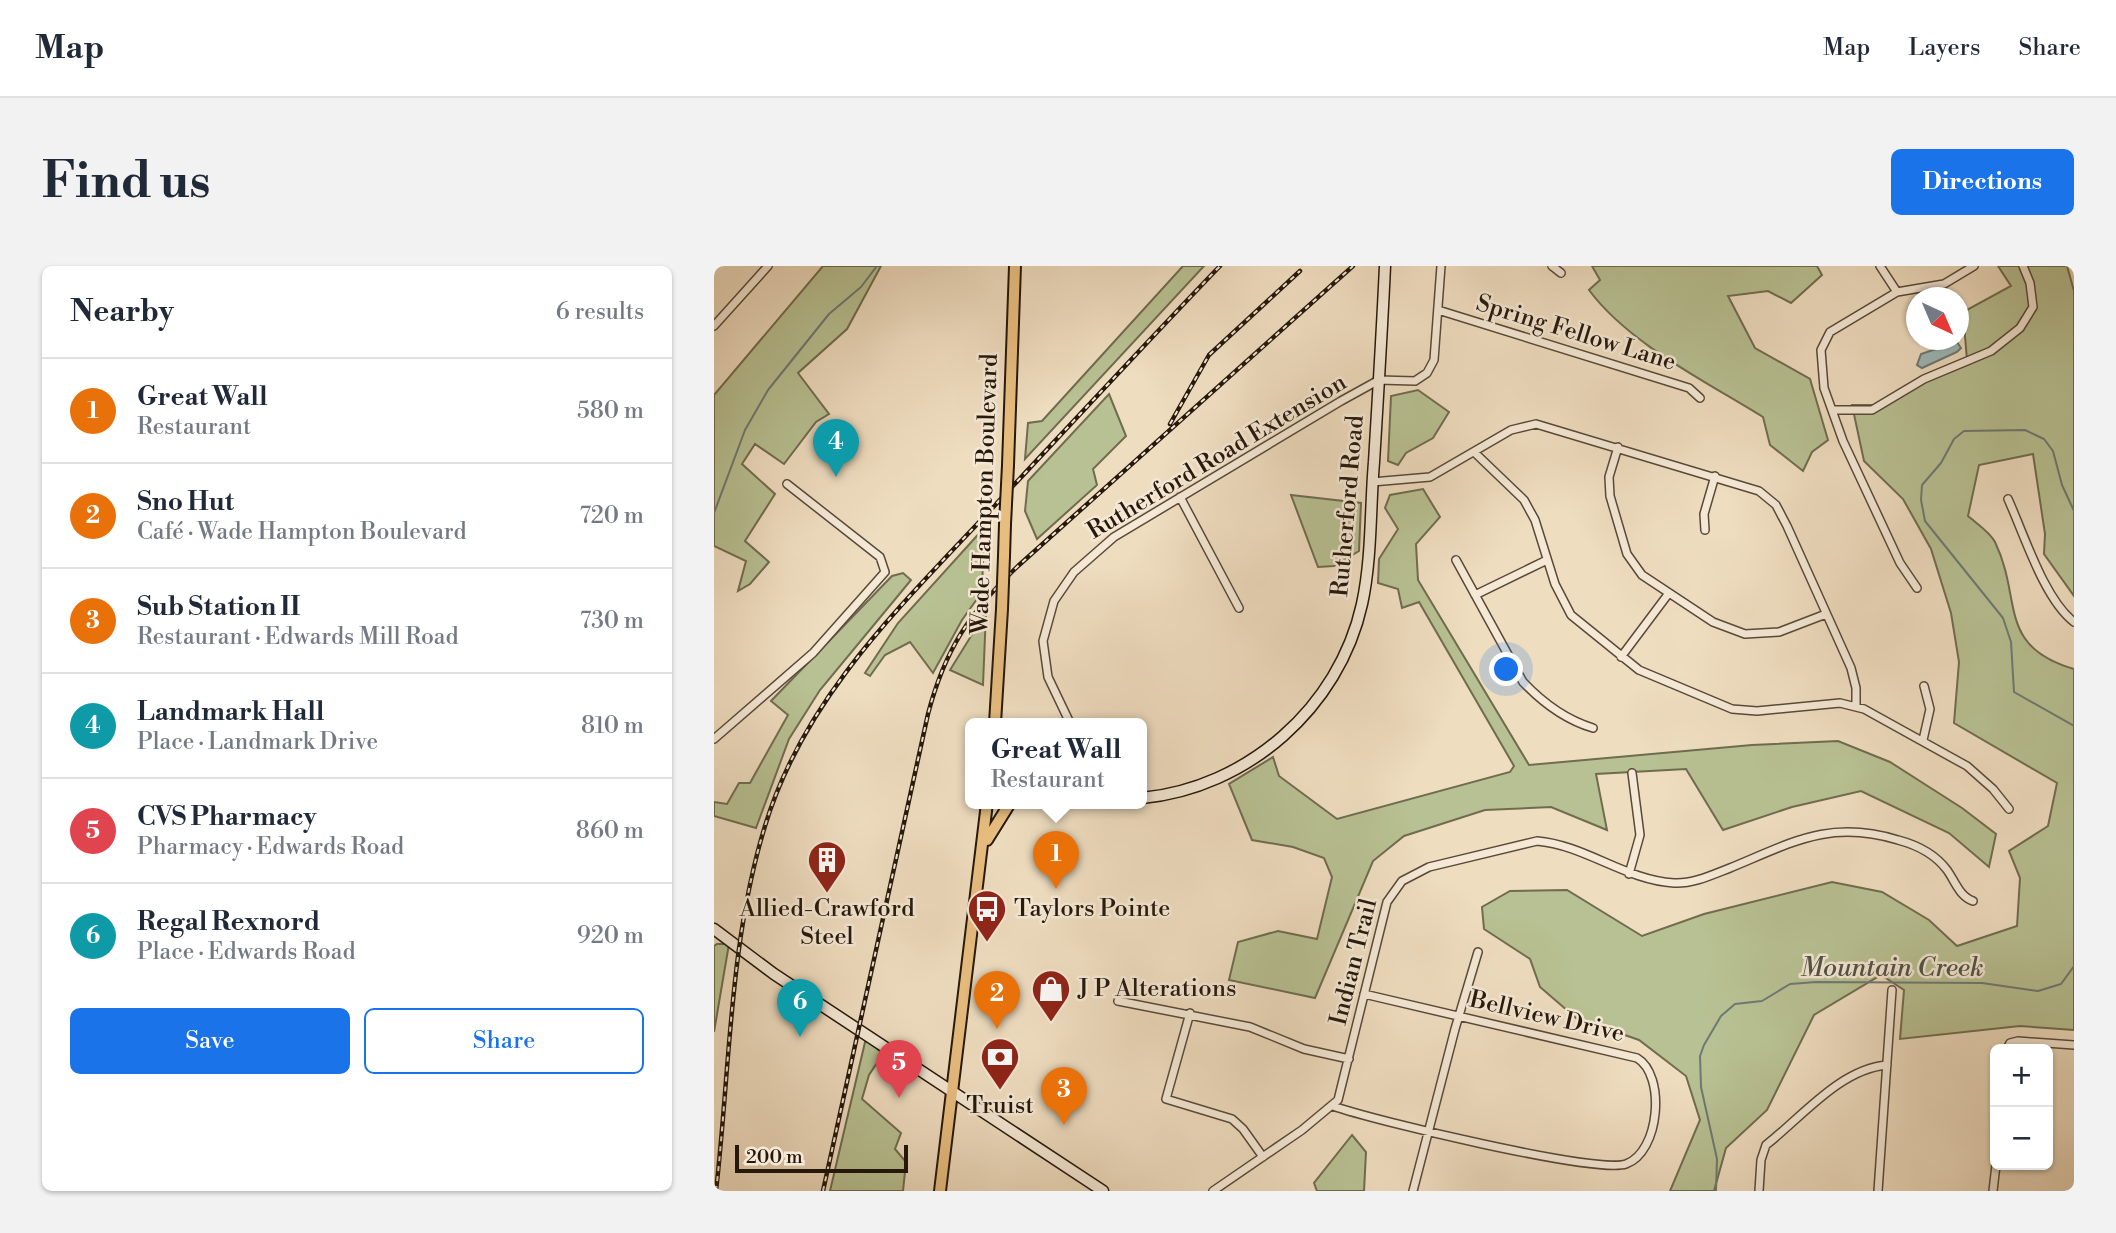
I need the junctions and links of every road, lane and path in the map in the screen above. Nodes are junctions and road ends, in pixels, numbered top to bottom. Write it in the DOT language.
graph roads {
  1 [pos="768,266"];
  2 [pos="1015,266"];
  3 [pos="1441,266"];
  4 [pos="1552,266"];
  5 [pos="1880,266"];
  6 [pos="1974,266"];
  7 [pos="2023,266"];
  8 [pos="1385,270"];
  9 [pos="1561,273"];
  10 [pos="1897,292"];
  11 [pos="1438,310"];
  12 [pos="714,326"];
  13 [pos="1379,380"];
  14 [pos="1700,398"];
  15 [pos="1832,410"];
  16 [pos="1618,447"];
  17 [pos="1474,452"];
  18 [pos="1715,477"];
  19 [pos="1372,482"];
  20 [pos="788,484"];
  21 [pos="1180,497"];
  22 [pos="2008,499"];
  23 [pos="1705,530"];
  24 [pos="1456,560"];
  25 [pos="1547,560"];
  26 [pos="1917,588"];
  27 [pos="1669,593"];
  28 [pos="1475,596"];
  29 [pos="1239,608"];
  30 [pos="1826,614"];
  31 [pos="2074,622"];
  32 [pos="1621,657"];
  33 [pos="1924,686"];
  34 [pos="1856,706"];
  35 [pos="995,718"];
  36 [pos="1068,718"];
  37 [pos="1593,728"];
  38 [pos="714,739"];
  39 [pos="1923,740"];
  40 [pos="1632,773"];
  41 [pos="1147,797"];
  42 [pos="986,809"];
  43 [pos="1005,809"];
  44 [pos="2009,809"];
  45 [pos="982,849"];
  46 [pos="1629,874"];
  47 [pos="1973,901"];
  48 [pos="714,929"];
  49 [pos="1478,952"];
  50 [pos="1892,990"];
  51 [pos="1364,994"];
  52 [pos="1118,1000"];
  53 [pos="1190,1013"];
  54 [pos="1460,1016"];
  55 [pos="2053,1045"];
  56 [pos="2074,1045"];
  57 [pos="1349,1059"];
  58 [pos="1887,1065"];
  59 [pos="952,1091"];
  60 [pos="1333,1106"];
  61 [pos="1429,1130"];
  62 [pos="1263,1157"];
  63 [pos="1995,1170"];
  64 [pos="940,1191"];
  65 [pos="1103,1191"];
  66 [pos="1213,1191"];
  67 [pos="1413,1191"];
  68 [pos="1759,1191"];
  69 [pos="1878,1191"];
  70 [pos="1993,1191"];
  1 -- 12 [label="street"];
  2 -- 35 [label="main road, Wade Hampton Boulevard, bridge"];
  3 -- 11 [label="street"];
  4 -- 9 [label="street"];
  5 -- 10 [label="street"];
  6 -- 10 [label="street"];
  7 -- 15 [label="street"];
  8 -- 13 [label="street, Rutherford Road"];
  10 -- 15 [label="street"];
  11 -- 13 [label="street"];
  11 -- 14 [label="street, Spring Fellow Lane"];
  13 -- 19 [label="street, Rutherford Road"];
  13 -- 21 [label="street, Rutherford Road Extension"];
  15 -- 26 [label="street"];
  16 -- 17 [label="street"];
  16 -- 18 [label="street"];
  16 -- 27 [label="street"];
  17 -- 19 [label="street"];
  17 -- 25 [label="street"];
  18 -- 23 [label="street"];
  18 -- 30 [label="street"];
  19 -- 41 [label="street, Rutherford Road"];
  20 -- 38 [label="street"];
  21 -- 29 [label="street"];
  21 -- 36 [label="street, Rutherford Road Extension"];
  22 -- 31 [label="street"];
  24 -- 28 [label="street"];
  25 -- 28 [label="street"];
  25 -- 32 [label="street"];
  27 -- 30 [label="street"];
  27 -- 32 [label="street"];
  28 -- 37 [label="street"];
  30 -- 34 [label="street"];
  32 -- 34 [label="street"];
  33 -- 39 [label="street"];
  34 -- 39 [label="street"];
  39 -- 44 [label="street"];
  40 -- 46 [label="street"];
  42 -- 45 [label="main road"];
  43 -- 45 [label="main road"];
  45 -- 59 [label="main road"];
  46 -- 47 [label="street, Indian Trail"];
  46 -- 51 [label="street, Indian Trail"];
  48 -- 59 [label="street"];
  49 -- 54 [label="street"];
  50 -- 58 [label="street"];
  51 -- 54 [label="street, Bellview Drive"];
  51 -- 57 [label="street, Indian Trail"];
  52 -- 53 [label="street"];
  53 -- 57 [label="street"];
  53 -- 62 [label="street"];
  54 -- 61 [label="street"];
  54 -- 61 [label="street, Bellview Drive"];
  55 -- 56 [label="street"];
  57 -- 60 [label="street, Indian Trail"];
  58 -- 68 [label="street"];
  58 -- 69 [label="street"];
  59 -- 64 [label="main road"];
  59 -- 65 [label="street"];
  60 -- 61 [label="street, Bellview Drive"];
  60 -- 62 [label="street"];
  61 -- 67 [label="street"];
  62 -- 66 [label="street"];
  63 -- 70 [label="street"];
}
